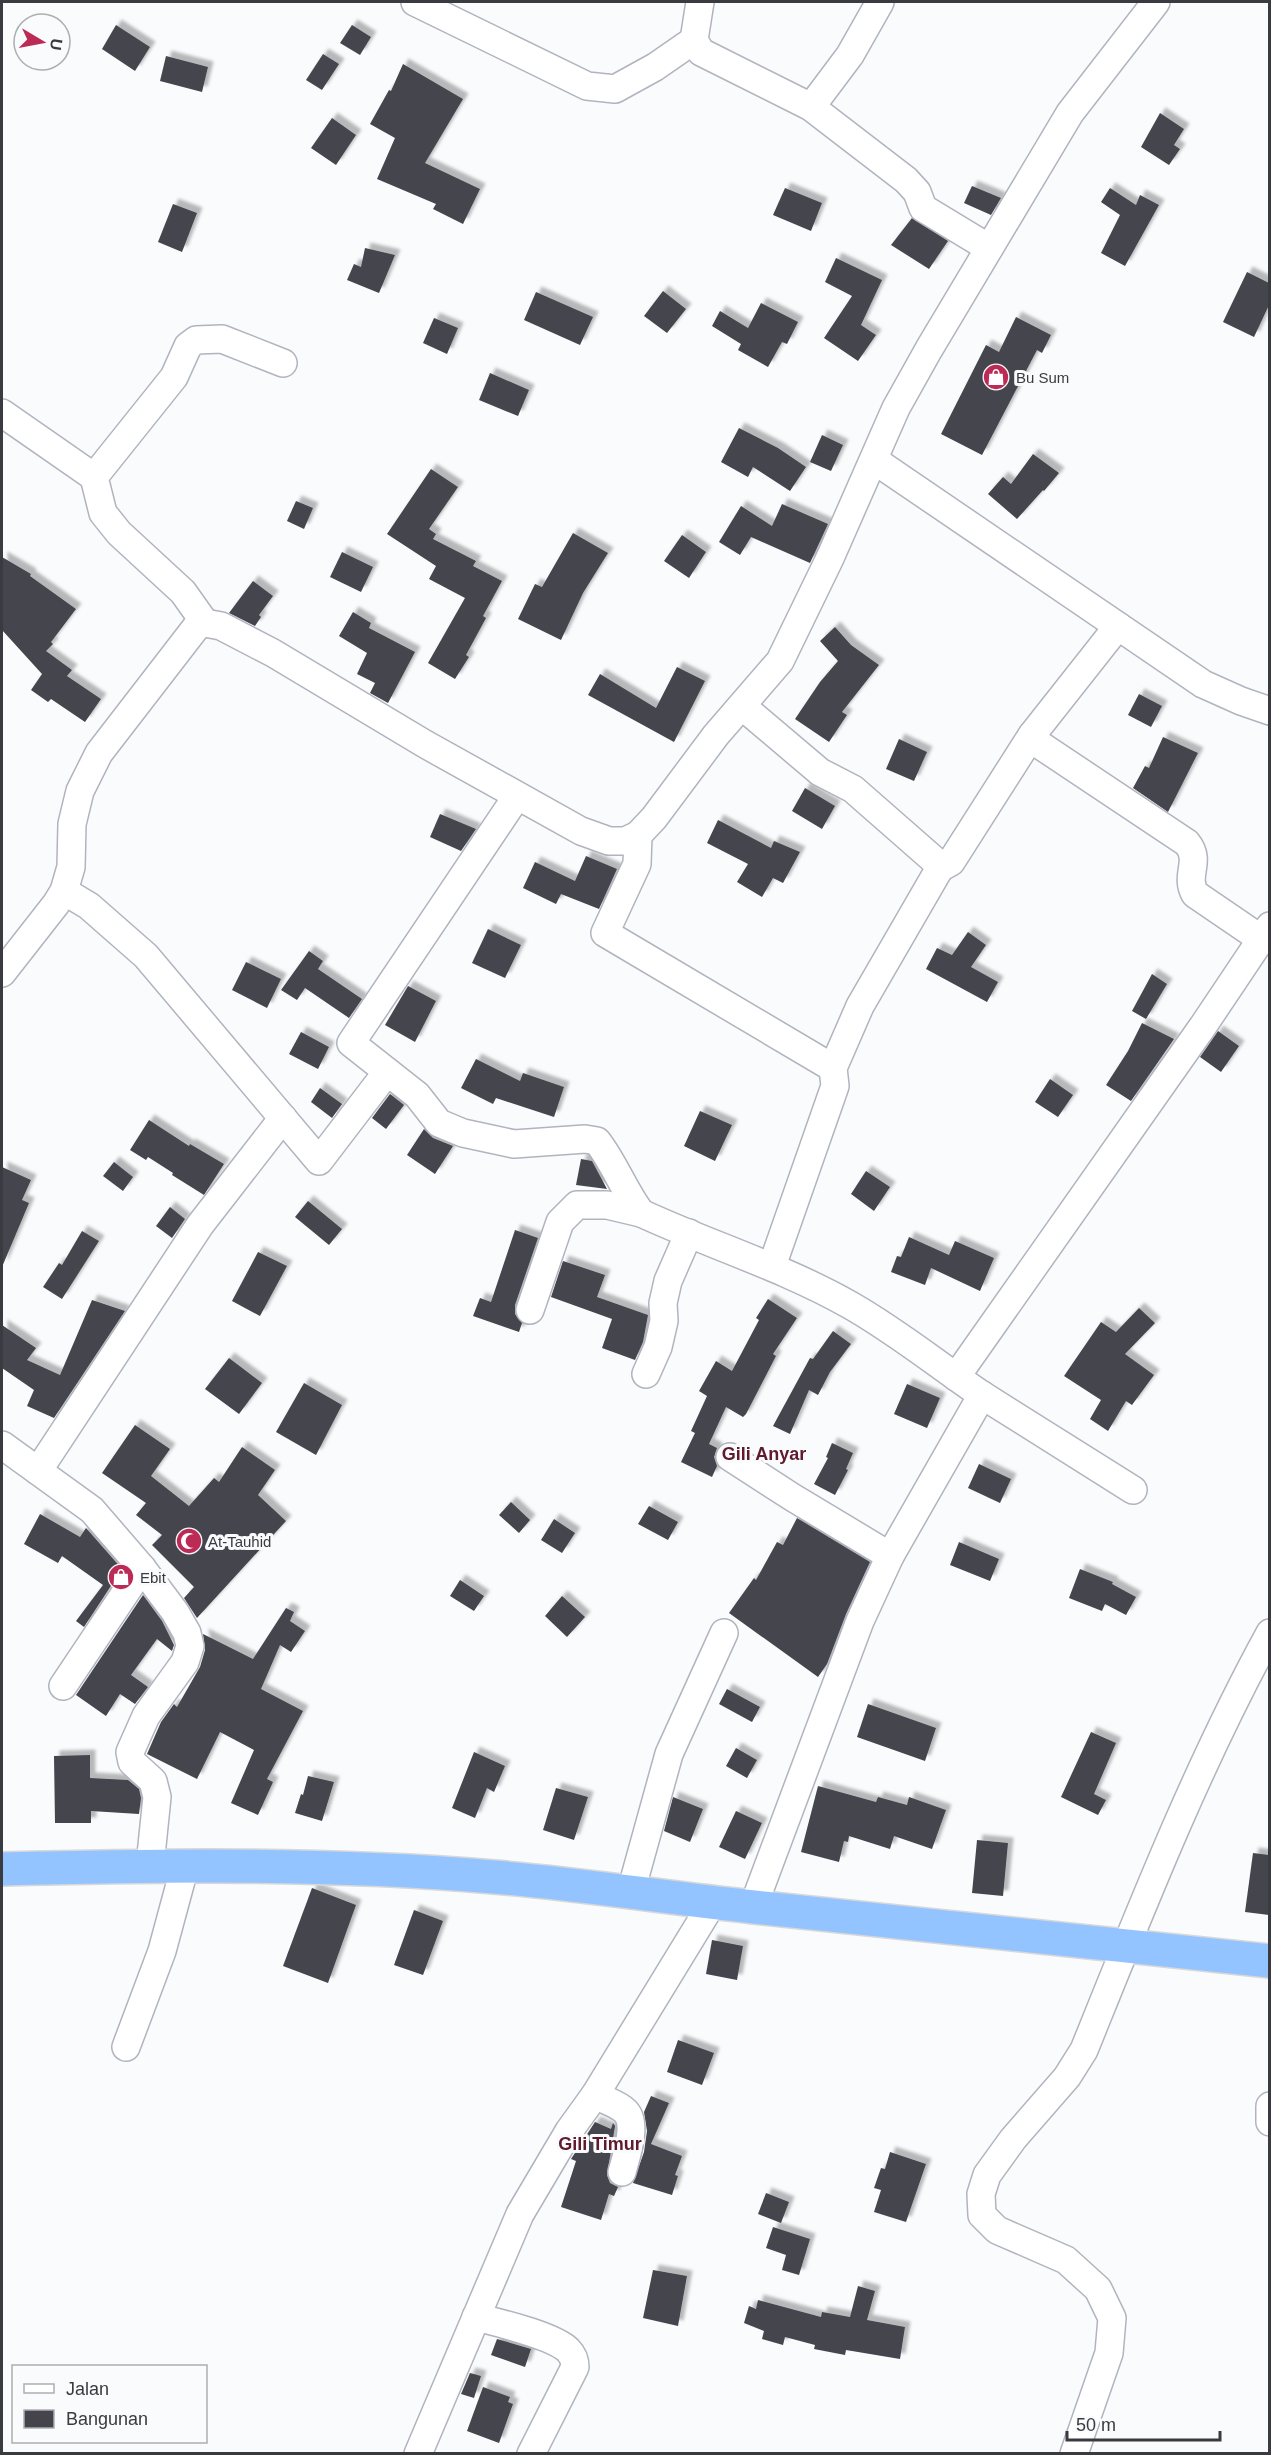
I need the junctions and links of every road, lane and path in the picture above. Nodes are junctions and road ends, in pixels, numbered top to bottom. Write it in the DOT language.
graph roads {
  1 [pos="416,2"];
  2 [pos="700,2"];
  3 [pos="880,2"];
  4 [pos="1156,2"];
  5 [pos="694,40"];
  6 [pos="811,106"];
  7 [pos="988,248"];
  8 [pos="283,363"];
  9 [pos="2,413"];
  10 [pos="874,460"];
  11 [pos="94,477"];
  12 [pos="205,624"];
  13 [pos="1118,626"];
  14 [pos="742,706"];
  15 [pos="1269,711"];
  16 [pos="1032,735"];
  17 [pos="517,796"];
  18 [pos="638,835"];
  19 [pos="941,866"];
  20 [pos="64,891"];
  21 [pos="1265,932"];
  22 [pos="2,973"];
  23 [pos="833,1068"];
  24 [pos="387,1072"];
  25 [pos="283,1118"];
  26 [pos="641,1213"];
  27 [pos="688,1233"];
  28 [pos="772,1266"];
  29 [pos="530,1310"];
  30 [pos="646,1374"];
  31 [pos="956,1377"];
  32 [pos="982,1395"];
  33 [pos="2,1445"];
  34 [pos="730,1457"];
  35 [pos="38,1471"];
  36 [pos="1133,1490"];
  37 [pos="890,1556"];
  38 [pos="142,1568"];
  39 [pos="724,1633"];
  40 [pos="1269,1633"];
  41 [pos="63,1686"];
  42 [pos="150,1865"];
  43 [pos="185,1866"];
  44 [pos="2,1869"];
  45 [pos="631,1891"];
  46 [pos="713,1902"];
  47 [pos="753,1907"];
  48 [pos="1127,1946"];
  49 [pos="1269,1961"];
  50 [pos="126,2047"];
  51 [pos="595,2095"];
  52 [pos="1269,2106"];
  53 [pos="1269,2122"];
  54 [pos="622,2172"];
  55 [pos="476,2317"];
  56 [pos="418,2454"];
  57 [pos="531,2454"];
  58 [pos="1074,2454"];
  1 -- 5 [label="street"];
  2 -- 5 [label="street"];
  3 -- 6 [label="street"];
  4 -- 7 [label="street"];
  5 -- 6 [label="street"];
  6 -- 7 [label="street"];
  7 -- 10 [label="street"];
  8 -- 11 [label="street"];
  9 -- 11 [label="street"];
  10 -- 13 [label="street"];
  10 -- 14 [label="street"];
  11 -- 12 [label="street"];
  12 -- 17 [label="street"];
  12 -- 20 [label="street"];
  13 -- 15 [label="street"];
  13 -- 16 [label="street"];
  14 -- 18 [label="street"];
  14 -- 19 [label="street"];
  16 -- 19 [label="street"];
  16 -- 21 [label="street"];
  17 -- 18 [label="street"];
  17 -- 24 [label="street"];
  18 -- 23 [label="street"];
  19 -- 23 [label="street"];
  20 -- 22 [label="street"];
  20 -- 25 [label="street"];
  21 -- 31 [label="street"];
  23 -- 28 [label="street"];
  24 -- 25 [label="street"];
  24 -- 26 [label="street"];
  25 -- 35 [label="street"];
  26 -- 27 [label="street"];
  26 -- 29 [label="street"];
  27 -- 28 [label="street"];
  27 -- 30 [label="street"];
  28 -- 31 [label="street"];
  31 -- 32 [label="street"];
  32 -- 36 [label="street"];
  32 -- 37 [label="street"];
  33 -- 35 [label="street"];
  34 -- 37 [label="street"];
  35 -- 38 [label="street"];
  37 -- 47 [label="street"];
  38 -- 41 [label="street"];
  38 -- 42 [label="street"];
  39 -- 45 [label="street"];
  40 -- 48 [label="street"];
  42 -- 43 [label="highway"];
  42 -- 44 [label="highway"];
  43 -- 45 [label="highway"];
  43 -- 50 [label="street"];
  45 -- 46 [label="highway"];
  46 -- 47 [label="highway"];
  46 -- 51 [label="street"];
  47 -- 48 [label="highway"];
  48 -- 49 [label="highway"];
  48 -- 58 [label="street"];
  51 -- 54 [label="street"];
  51 -- 55 [label="street"];
  52 -- 53 [label="street"];
  55 -- 56 [label="street"];
  55 -- 57 [label="street"];
}
